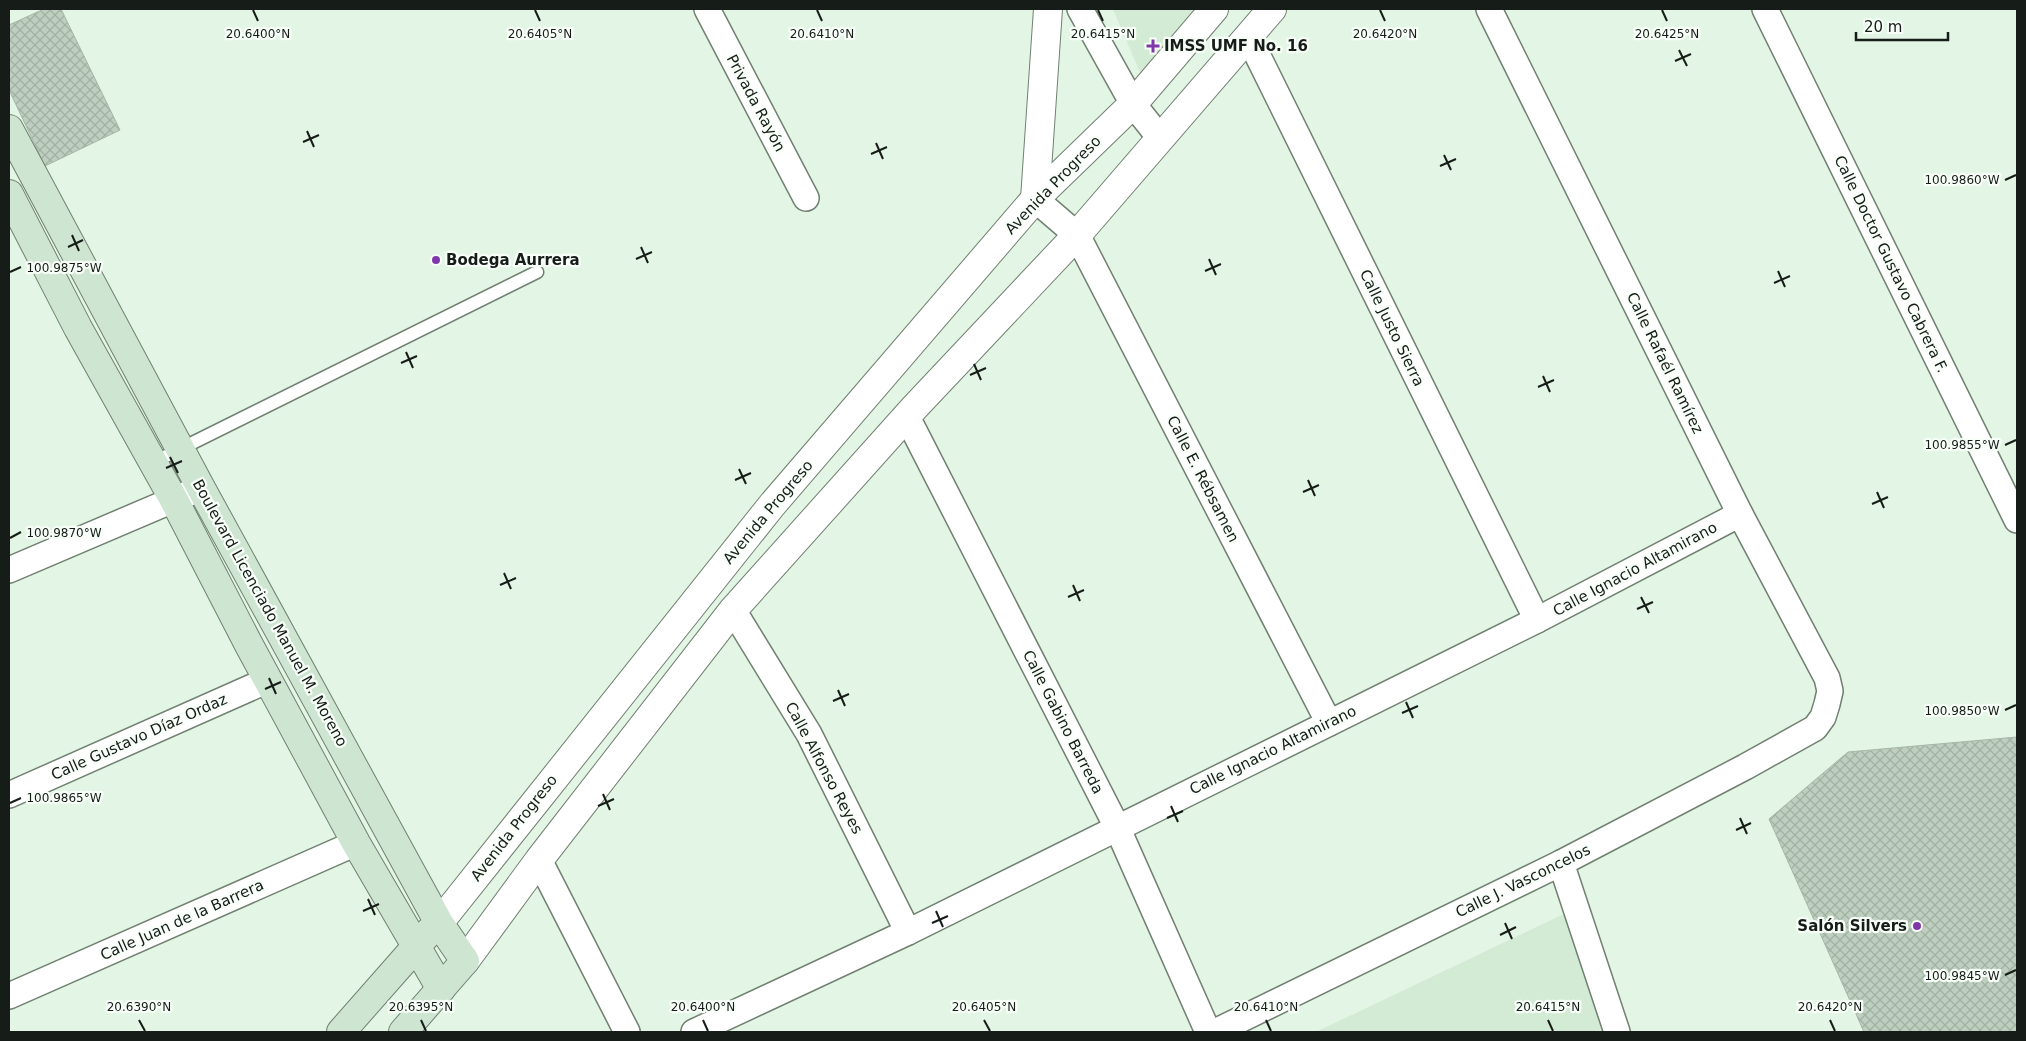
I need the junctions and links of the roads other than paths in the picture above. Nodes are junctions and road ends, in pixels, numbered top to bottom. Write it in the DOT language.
graph roads {
  1 [pos="706,9"];
  2 [pos="1048,9"];
  3 [pos="1080,9"];
  4 [pos="1214,9"];
  5 [pos="1272,9"];
  6 [pos="1489,9"];
  7 [pos="1765,9"];
  8 [pos="1248,36"];
  9 [pos="1133,104"];
  10 [pos="9,129"];
  11 [pos="1160,138"];
  12 [pos="9,194"];
  13 [pos="806,198"];
  14 [pos="1035,199"];
  15 [pos="1077,235"];
  16 [pos="537,272"];
  17 [pos="907,417"];
  18 [pos="180,448"];
  19 [pos="152,462"];
  20 [pos="201,488"];
  21 [pos="174,500"];
  22 [pos="1740,514"];
  23 [pos="2017,520"];
  24 [pos="9,570"];
  25 [pos="733,610"];
  26 [pos="1537,620"];
  27 [pos="268,680"];
  28 [pos="1823,717"];
  29 [pos="1329,722"];
  30 [pos="9,795"];
  31 [pos="1117,828"];
  32 [pos="356,843"];
  33 [pos="539,860"];
  34 [pos="1561,863"];
  35 [pos="439,923"];
  36 [pos="908,932"];
  37 [pos="416,945"];
  38 [pos="466,961"];
  39 [pos="441,989"];
  40 [pos="9,996"];
  41 [pos="340,1032"];
  42 [pos="403,1032"];
  43 [pos="627,1032"];
  44 [pos="694,1032"];
  45 [pos="1208,1032"];
  46 [pos="1215,1032"];
  47 [pos="1617,1032"];
  1 -- 13 [label="street, Privada Rayón"];
  2 -- 14 [label="street"];
  3 -- 9 [label="street"];
  4 -- 9 [label="street, Avenida Progreso"];
  5 -- 8 [label="street"];
  6 -- 22 [label="street, Calle Rafaél Ramírez"];
  7 -- 23 [label="street, Calle Doctor Gustavo Cabrera F."];
  8 -- 11 [label="street"];
  8 -- 26 [label="street, Calle Justo Sierra"];
  9 -- 11 [label="street"];
  9 -- 14 [label="street, Avenida Progreso"];
  10 -- 18 [label="main road, Boulevard Licenciado Manuel M. Moreno"];
  11 -- 15 [label="street"];
  12 -- 19 [label="main road, Boulevard Licenciado Manuel M. Moreno"];
  14 -- 15 [label="street"];
  14 -- 35 [label="street, Avenida Progreso"];
  15 -- 17 [label="street"];
  15 -- 29 [label="street, Calle E. Rébsamen"];
  16 -- 18 [label="lane"];
  17 -- 25 [label="street"];
  17 -- 31 [label="street, Calle Gabino Barreda"];
  18 -- 19 [label="lane"];
  18 -- 20 [label="main road, Boulevard Licenciado Manuel M. Moreno"];
  19 -- 21 [label="main road, Boulevard Licenciado Manuel M. Moreno"];
  20 -- 21 [label="street"];
  20 -- 35 [label="main road, Boulevard Licenciado Manuel M. Moreno"];
  21 -- 24 [label="street"];
  21 -- 27 [label="main road, Boulevard Licenciado Manuel M. Moreno"];
  22 -- 26 [label="street, Calle Ignacio Altamirano"];
  22 -- 28 [label="street, Calle Rafaél Ramírez"];
  25 -- 33 [label="street"];
  25 -- 36 [label="street, Calle Alfonso Reyes"];
  26 -- 29 [label="street, Calle Ignacio Altamirano"];
  27 -- 30 [label="street, Calle Gustavo Díaz Ordaz"];
  27 -- 32 [label="main road, Boulevard Licenciado Manuel M. Moreno"];
  28 -- 34 [label="street, Calle J. Vasconcelos"];
  29 -- 31 [label="street, Calle Ignacio Altamirano"];
  31 -- 36 [label="street, Calle Ignacio Altamirano"];
  31 -- 45 [label="street, Calle Gabino Barreda"];
  32 -- 37 [label="main road, Boulevard Licenciado Manuel M. Moreno"];
  32 -- 40 [label="street, Calle Juan de la Barrera"];
  33 -- 38 [label="street"];
  33 -- 43 [label="street"];
  34 -- 46 [label="street, Calle J. Vasconcelos"];
  34 -- 47 [label="street"];
  35 -- 37 [label="main road, Avenida Progreso"];
  35 -- 38 [label="main road, Boulevard Licenciado Manuel M. Moreno"];
  36 -- 44 [label="street, Calle Ignacio Altamirano"];
  37 -- 39 [label="main road, Boulevard Licenciado Manuel M. Moreno"];
  37 -- 41 [label="main road, Avenida Progreso"];
  38 -- 39 [label="main road"];
  39 -- 42 [label="main road"];
}
